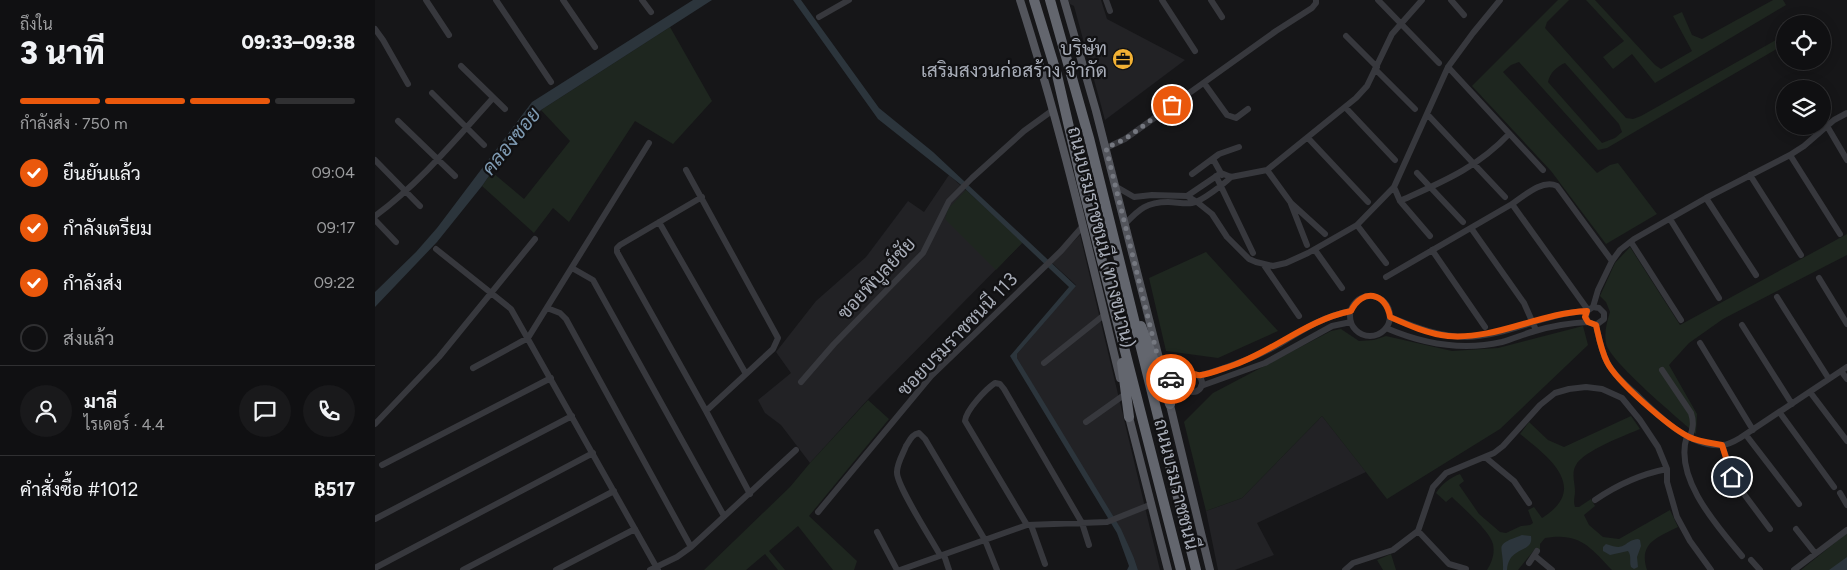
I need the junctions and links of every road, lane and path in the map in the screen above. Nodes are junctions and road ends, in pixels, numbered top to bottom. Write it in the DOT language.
graph roads {
  1 [pos="426,0"];
  2 [pos="496,0"];
  3 [pos="563,0"];
  4 [pos="642,0"];
  5 [pos="849,0"];
  6 [pos="1020,0"];
  7 [pos="1034,0"];
  8 [pos="1050,0"];
  9 [pos="1064,0"];
  10 [pos="1106,0"];
  11 [pos="1162,0"];
  12 [pos="1211,0"];
  13 [pos="1317,0"];
  14 [pos="1378,0"];
  15 [pos="1422,0"];
  16 [pos="1451,0"];
  17 [pos="1500,0"];
  18 [pos="651,12"];
  19 [pos="1110,12"];
  20 [pos="1464,14"];
  21 [pos="819,17"];
  22 [pos="1222,17"];
  23 [pos="1401,25"];
  24 [pos="375,29"];
  25 [pos="449,35"];
  26 [pos="1346,36"];
  27 [pos="595,47"];
  28 [pos="1195,51"];
  29 [pos="1439,63"];
  30 [pos="461,66"];
  31 [pos="1376,68"];
  32 [pos="1448,68"];
  33 [pos="551,82"];
  34 [pos="1204,83"];
  35 [pos="408,84"];
  36 [pos="432,93"];
  37 [pos="493,98"];
  38 [pos="1345,107"];
  39 [pos="1415,108"];
  40 [pos="505,109"];
  41 [pos="1248,109"];
  42 [pos="1053,110"];
  43 [pos="1847,113"];
  44 [pos="1427,114"];
  45 [pos="397,122"];
  46 [pos="1831,123"];
  47 [pos="466,127"];
  48 [pos="1831,133"];
  49 [pos="1509,134"];
  50 [pos="1817,135"];
  51 [pos="1308,138"];
  52 [pos="649,143"];
  53 [pos="484,145"];
  54 [pos="1239,147"];
  55 [pos="1106,148"];
  56 [pos="1791,155"];
  57 [pos="1213,159"];
  58 [pos="375,160"];
  59 [pos="437,160"];
  60 [pos="1395,160"];
  61 [pos="1847,160"];
  62 [pos="1475,165"];
  63 [pos="686,170"];
  64 [pos="1267,170"];
  65 [pos="1543,170"];
  66 [pos="1417,173"];
  67 [pos="1192,174"];
  68 [pos="1218,174"];
  69 [pos="1750,175"];
  70 [pos="455,176"];
  71 [pos="1226,181"];
  72 [pos="1115,186"];
  73 [pos="1394,187"];
  74 [pos="1431,187"];
  75 [pos="406,192"];
  76 [pos="1152,195"];
  77 [pos="1187,196"];
  78 [pos="1505,196"];
  79 [pos="702,197"];
  80 [pos="1706,198"];
  81 [pos="1400,201"];
  82 [pos="1197,202"];
  83 [pos="1368,202"];
  84 [pos="1291,203"];
  85 [pos="1154,204"];
  86 [pos="1511,204"];
  87 [pos="420,206"];
  88 [pos="375,216"];
  89 [pos="1670,219"];
  90 [pos="375,220"];
  91 [pos="659,222"];
  92 [pos="1463,222"];
  93 [pos="1125,224"];
  94 [pos="1357,224"];
  95 [pos="1082,227"];
  96 [pos="1471,228"];
  97 [pos="1325,234"];
  98 [pos="1840,234"];
  99 [pos="1430,236"];
  100 [pos="535,239"];
  101 [pos="396,242"];
  102 [pos="1631,242"];
  103 [pos="1307,245"];
  104 [pos="436,249"];
  105 [pos="1315,250"];
  106 [pos="1432,250"];
  107 [pos="1253,254"];
  108 [pos="1801,255"];
  109 [pos="1612,260"];
  110 [pos="1386,263"];
  111 [pos="1264,265"];
  112 [pos="572,268"];
  113 [pos="1756,275"];
  114 [pos="1123,276"];
  115 [pos="1386,277"];
  116 [pos="1819,278"];
  117 [pos="1342,288"];
  118 [pos="492,294"];
  119 [pos="1777,297"];
  120 [pos="1719,298"];
  121 [pos="1112,300"];
  122 [pos="547,308"];
  123 [pos="1589,309"];
  124 [pos="1351,311"];
  125 [pos="1104,315"];
  126 [pos="1299,316"];
  127 [pos="1390,317"];
  128 [pos="1681,320"];
  129 [pos="1351,322"];
  130 [pos="1529,322"];
  131 [pos="1588,322"];
  132 [pos="1847,324"];
  133 [pos="1596,325"];
  134 [pos="1742,325"];
  135 [pos="1485,327"];
  136 [pos="1386,328"];
  137 [pos="1536,330"];
  138 [pos="1529,333"];
  139 [pos="528,338"];
  140 [pos="1700,343"];
  141 [pos="1044,363"];
  142 [pos="473,368"];
  143 [pos="1844,369"];
  144 [pos="1662,370"];
  145 [pos="746,374"];
  146 [pos="1199,376"];
  147 [pos="551,378"];
  148 [pos="1163,378"];
  149 [pos="1847,379"];
  150 [pos="1184,380"];
  151 [pos="1829,380"];
  152 [pos="801,382"];
  153 [pos="1201,386"];
  154 [pos="1187,389"];
  155 [pos="1810,392"];
  156 [pos="1124,395"];
  157 [pos="1169,399"];
  158 [pos="1792,404"];
  159 [pos="706,411"];
  160 [pos="1780,413"];
  161 [pos="572,416"];
  162 [pos="1129,417"];
  163 [pos="1086,422"];
  164 [pos="375,424"];
  165 [pos="1753,430"];
  166 [pos="1746,435"];
  167 [pos="1689,437"];
  168 [pos="1847,441"];
  169 [pos="1722,445"];
  170 [pos="796,450"];
  171 [pos="593,453"];
  172 [pos="1485,457"];
  173 [pos="382,465"];
  174 [pos="1667,469"];
  175 [pos="1835,487"];
  176 [pos="614,492"];
  177 [pos="1840,492"];
  178 [pos="750,494"];
  179 [pos="1595,500"];
  180 [pos="1529,503"];
  181 [pos="1152,504"];
  182 [pos="1799,504"];
  183 [pos="1847,505"];
  184 [pos="818,512"];
  185 [pos="724,516"];
  186 [pos="375,519"];
  187 [pos="1081,523"];
  188 [pos="1029,525"];
  189 [pos="635,529"];
  190 [pos="1770,529"];
  191 [pos="1796,529"];
  192 [pos="1847,530"];
  193 [pos="1418,531"];
  194 [pos="877,532"];
  195 [pos="985,540"];
  196 [pos="1089,545"];
  197 [pos="691,547"];
  198 [pos="1815,553"];
  199 [pos="939,556"];
  200 [pos="1743,556"];
  201 [pos="1751,560"];
  202 [pos="1529,563"];
  203 [pos="1045,564"];
  204 [pos="375,568"];
  205 [pos="655,569"];
  206 [pos="1466,569"];
  207 [pos="463,570"];
  208 [pos="556,570"];
  209 [pos="898,570"];
  210 [pos="949,570"];
  211 [pos="997,570"];
  212 [pos="1168,570"];
  213 [pos="1181,570"];
  214 [pos="1196,570"];
  215 [pos="1210,570"];
  216 [pos="1345,570"];
  217 [pos="1552,570"];
  218 [pos="1711,570"];
  219 [pos="1760,570"];
  220 [pos="1794,570"];
  1 -- 25 [label="street"];
  2 -- 33 [label="street"];
  3 -- 27 [label="street"];
  4 -- 18 [label="street"];
  5 -- 21 [label="street"];
  6 -- 42 [label="main road, ถนนบรมราชชนนี (ทางขนาน)"];
  7 -- 121 [label="highway, ถนนบรมราชชนนี"];
  8 -- 114 [label="highway, ถนนบรมราชชนนี"];
  9 -- 55 [label="main road, ถนนบรมราชชนนี (ทางขนาน)"];
  10 -- 19 [label="street"];
  11 -- 28 [label="street"];
  12 -- 22 [label="street"];
  13 -- 34 [label="street"];
  14 -- 23 [label="street"];
  15 -- 23 [label="street"];
  16 -- 20 [label="street"];
  17 -- 32 [label="street"];
  23 -- 29 [label="street"];
  23 -- 31 [label="street"];
  24 -- 35 [label="street"];
  26 -- 31 [label="street"];
  30 -- 37 [label="street"];
  31 -- 38 [label="street"];
  31 -- 39 [label="street"];
  32 -- 44 [label="street"];
  32 -- 49 [label="street"];
  34 -- 41 [label="street"];
  34 -- 55 [label="street"];
  36 -- 47 [label="street"];
  37 -- 40 [label="street"];
  37 -- 47 [label="street"];
  38 -- 51 [label="street"];
  38 -- 60 [label="street"];
  42 -- 95 [label="main road, ถนนบรมราชชนนี (ทางขนาน)"];
  42 -- 152 [label="street, ซอยพิบูลย์ชัย"];
  43 -- 46 [label="street"];
  44 -- 62 [label="street"];
  44 -- 73 [label="street"];
  45 -- 59 [label="street"];
  47 -- 53 [label="street"];
  47 -- 59 [label="street"];
  48 -- 61 [label="street"];
  49 -- 62 [label="street"];
  49 -- 65 [label="street"];
  50 -- 56 [label="street"];
  51 -- 64 [label="street"];
  51 -- 83 [label="street"];
  52 -- 112 [label="street"];
  54 -- 57 [label="street"];
  55 -- 72 [label="main road, ถนนบรมราชชนนี (ทางขนาน)"];
  56 -- 69 [label="street"];
  56 -- 98 [label="street"];
  57 -- 67 [label="street"];
  57 -- 68 [label="street"];
  58 -- 75 [label="street"];
  59 -- 70 [label="street"];
  59 -- 75 [label="street"];
  62 -- 74 [label="street"];
  62 -- 78 [label="street"];
  63 -- 79 [label="street"];
  64 -- 71 [label="street"];
  64 -- 84 [label="street"];
  66 -- 74 [label="street"];
  68 -- 71 [label="street"];
  68 -- 71 [label="street"];
  68 -- 77 [label="street"];
  69 -- 80 [label="street"];
  69 -- 108 [label="street"];
  71 -- 82 [label="street"];
  71 -- 107 [label="street"];
  72 -- 76 [label="street"];
  72 -- 93 [label="main road, ถนนบรมราชชนนี (ทางขนาน)"];
  73 -- 81 [label="street"];
  73 -- 94 [label="street"];
  74 -- 81 [label="street"];
  74 -- 92 [label="street"];
  75 -- 87 [label="street"];
  75 -- 88 [label="street"];
  76 -- 77 [label="street"];
  76 -- 85 [label="street"];
  77 -- 82 [label="street"];
  79 -- 91 [label="street"];
  79 -- 145 [label="street"];
  80 -- 89 [label="street"];
  80 -- 113 [label="street"];
  81 -- 99 [label="street"];
  82 -- 85 [label="street"];
  82 -- 111 [label="street"];
  84 -- 97 [label="street"];
  84 -- 103 [label="street"];
  85 -- 93 [label="street"];
  86 -- 96 [label="street"];
  86 -- 109 [label="street"];
  86 -- 123 [label="street"];
  89 -- 102 [label="street"];
  89 -- 120 [label="street"];
  90 -- 101 [label="street"];
  91 -- 145 [label="street"];
  91 -- 159 [label="street"];
  93 -- 148 [label="main road, ถนนบรมราชชนนี (ทางขนาน)"];
  94 -- 105 [label="street"];
  94 -- 110 [label="street"];
  95 -- 125 [label="main road, ถนนบรมราชชนนี (ทางขนาน)"];
  95 -- 184 [label="street, ซอยบรมราชชนนี 113"];
  96 -- 106 [label="street"];
  96 -- 130 [label="street"];
  100 -- 118 [label="street"];
  102 -- 109 [label="street"];
  102 -- 128 [label="street"];
  104 -- 118 [label="street"];
  105 -- 111 [label="street"];
  105 -- 117 [label="street"];
  106 -- 115 [label="street"];
  106 -- 135 [label="street"];
  109 -- 123 [label="street"];
  111 -- 126 [label="street"];
  112 -- 122 [label="street"];
  112 -- 185 [label="street"];
  114 -- 157 [label="highway"];
  114 -- 214 [label="highway, ถนนบรมราชชนนี"];
  116 -- 132 [label="street"];
  118 -- 139 [label="street"];
  118 -- 164 [label="street"];
  119 -- 151 [label="street"];
  121 -- 162 [label="highway"];
  121 -- 213 [label="highway, ถนนบรมราชชนนี"];
  122 -- 139 [label="street"];
  122 -- 197 [label="street"];
  123 -- 130 [label="street"];
  123 -- 131 [label="street"];
  123 -- 133 [label="street"];
  124 -- 127 [label="street"];
  124 -- 129 [label="street"];
  124 -- 146 [label="street"];
  125 -- 141 [label="street"];
  125 -- 156 [label="main road, ถนนบรมราชชนนี (ทางขนาน)"];
  127 -- 130 [label="street"];
  127 -- 136 [label="street"];
  129 -- 136 [label="street"];
  129 -- 153 [label="street"];
  130 -- 137 [label="street"];
  130 -- 138 [label="street"];
  131 -- 133 [label="street"];
  131 -- 137 [label="street"];
  133 -- 167 [label="street"];
  134 -- 158 [label="street"];
  136 -- 138 [label="street"];
  137 -- 138 [label="street"];
  139 -- 142 [label="street"];
  139 -- 147 [label="street"];
  140 -- 165 [label="street"];
  143 -- 149 [label="street"];
  143 -- 151 [label="street"];
  144 -- 167 [label="street"];
  145 -- 159 [label="street"];
  146 -- 150 [label="street"];
  146 -- 153 [label="street"];
  147 -- 161 [label="street"];
  147 -- 173 [label="street"];
  148 -- 150 [label="street"];
  148 -- 157 [label="main road, ถนนบรมราชชนนี (ทางขนาน)"];
  150 -- 154 [label="street"];
  151 -- 155 [label="street"];
  153 -- 154 [label="street"];
  154 -- 157 [label="street"];
  155 -- 158 [label="street"];
  155 -- 168 [label="street"];
  156 -- 162 [label="main road, ถนนบรมราชชนนี (ทางขนาน)"];
  156 -- 163 [label="street"];
  157 -- 215 [label="main road, ถนนบรมราชชนนี (ทางขนาน)"];
  158 -- 160 [label="street"];
  159 -- 178 [label="street"];
  160 -- 165 [label="street"];
  160 -- 175 [label="street"];
  161 -- 171 [label="street"];
  161 -- 186 [label="street"];
  162 -- 181 [label="main road, ถนนบรมราชชนนี (ทางขนาน)"];
  165 -- 166 [label="street"];
  166 -- 169 [label="street"];
  166 -- 182 [label="street"];
  167 -- 169 [label="street"];
  167 -- 200 [label="street"];
  169 -- 190 [label="street"];
  170 -- 178 [label="street"];
  171 -- 176 [label="street"];
  171 -- 204 [label="street"];
  172 -- 174 [label="street"];
  172 -- 180 [label="street"];
  172 -- 193 [label="street"];
  174 -- 179 [label="street"];
  174 -- 218 [label="street"];
  176 -- 189 [label="street"];
  176 -- 207 [label="street"];
  177 -- 183 [label="street"];
  178 -- 185 [label="street"];
  181 -- 187 [label="street"];
  181 -- 212 [label="main road, ถนนบรมราชชนนี (ทางขนาน)"];
  185 -- 197 [label="street"];
  187 -- 188 [label="street"];
  187 -- 188 [label="street"];
  187 -- 196 [label="street"];
  188 -- 195 [label="street"];
  188 -- 203 [label="street"];
  189 -- 205 [label="street"];
  189 -- 208 [label="street"];
  191 -- 198 [label="street"];
  192 -- 198 [label="street"];
  193 -- 206 [label="street"];
  193 -- 216 [label="street"];
  194 -- 209 [label="street"];
  195 -- 199 [label="street"];
  195 -- 199 [label="street"];
  195 -- 211 [label="street"];
  197 -- 205 [label="street"];
  198 -- 220 [label="street"];
  199 -- 209 [label="street"];
  199 -- 210 [label="street"];
  201 -- 219 [label="street"];
  202 -- 217 [label="street"];
}
